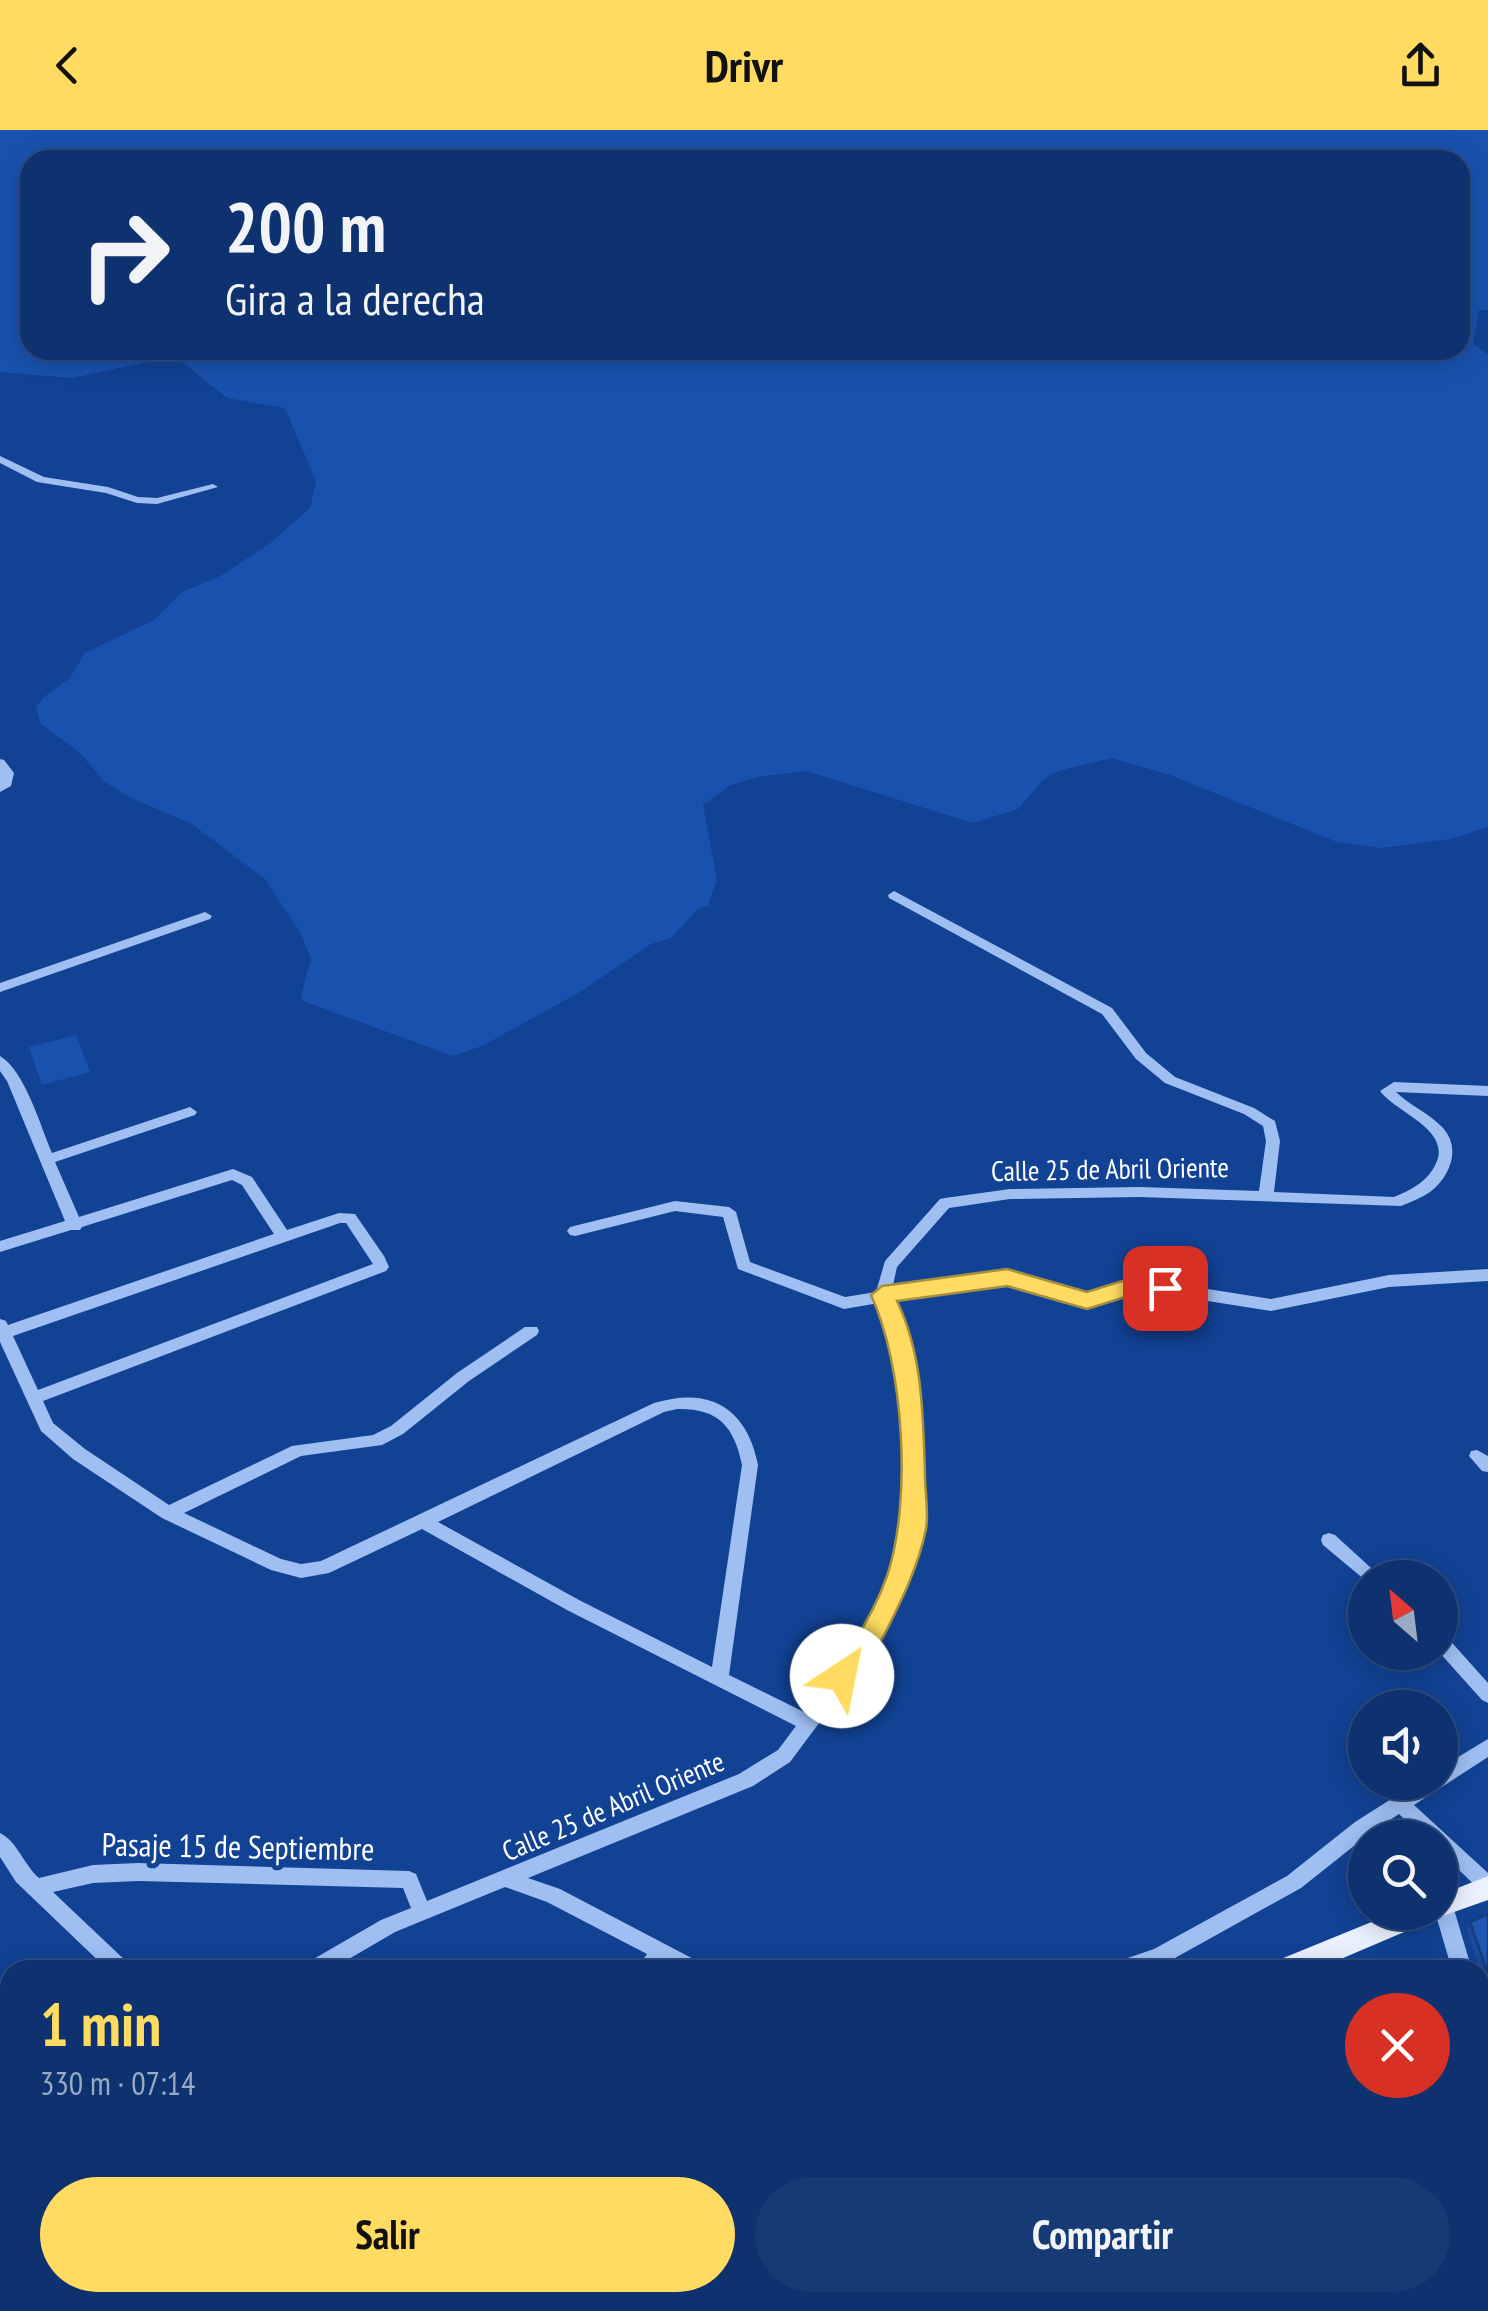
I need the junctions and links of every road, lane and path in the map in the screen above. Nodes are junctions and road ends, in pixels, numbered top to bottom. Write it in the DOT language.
graph roads {
  1 [pos="0,459"];
  2 [pos="213,488"];
  3 [pos="0,764"];
  4 [pos="0,788"];
  5 [pos="894,894"];
  6 [pos="206,916"];
  7 [pos="0,988"];
  8 [pos="0,1061"];
  9 [pos="7,1082"];
  10 [pos="1488,1092"];
  11 [pos="190,1112"];
  12 [pos="48,1159"];
  13 [pos="1266,1196"];
  14 [pos="75,1226"];
  15 [pos="575,1231"];
  16 [pos="282,1234"];
  17 [pos="0,1247"];
  18 [pos="1488,1275"];
  19 [pos="882,1295"];
  20 [pos="2,1328"];
  21 [pos="531,1330"];
  22 [pos="35,1396"];
  23 [pos="168,1513"];
  24 [pos="424,1522"];
  25 [pos="1329,1540"];
  26 [pos="1353,1560"];
  27 [pos="1458,1661"];
  28 [pos="720,1676"];
  29 [pos="1488,1695"];
  30 [pos="806,1722"];
  31 [pos="1488,1747"];
  32 [pos="1458,1766"];
  33 [pos="1407,1800"];
  34 [pos="1401,1804"];
  35 [pos="1418,1820"];
  36 [pos="0,1842"];
  37 [pos="1458,1858"];
  38 [pos="509,1880"];
  39 [pos="1488,1886"];
  40 [pos="34,1888"];
  41 [pos="1458,1899"];
  42 [pos="422,1912"];
  43 [pos="1384,1930"];
  44 [pos="1445,1930"];
  45 [pos="661,1952"];
  46 [pos="111,1960"];
  47 [pos="331,1960"];
  48 [pos="654,1960"];
  49 [pos="677,1960"];
  50 [pos="1149,1960"];
  51 [pos="1310,1960"];
  52 [pos="1458,1960"];
  1 -- 2 [label="street"];
  3 -- 4 [label="street"];
  5 -- 13 [label="street"];
  6 -- 7 [label="street"];
  8 -- 9 [label="street"];
  9 -- 12 [label="street"];
  10 -- 13 [label="street, Calle 25 de Abril Oriente"];
  11 -- 12 [label="street"];
  12 -- 14 [label="street"];
  13 -- 19 [label="street, Calle 25 de Abril Oriente"];
  14 -- 16 [label="street"];
  14 -- 17 [label="street"];
  15 -- 19 [label="street"];
  16 -- 20 [label="street"];
  16 -- 22 [label="street"];
  18 -- 19 [label="street"];
  19 -- 30 [label="street, Calle 25 de Abril Oriente"];
  20 -- 22 [label="street"];
  21 -- 23 [label="street"];
  22 -- 23 [label="street"];
  23 -- 24 [label="street"];
  24 -- 28 [label="street"];
  24 -- 28 [label="street"];
  25 -- 26 [label="street"];
  27 -- 29 [label="street"];
  28 -- 30 [label="street"];
  30 -- 38 [label="street, Calle 25 de Abril Oriente"];
  31 -- 32 [label="street"];
  33 -- 34 [label="street"];
  34 -- 35 [label="street"];
  34 -- 50 [label="street"];
  36 -- 40 [label="street"];
  37 -- 39 [label="street"];
  38 -- 42 [label="street, Calle 25 de Abril Oriente"];
  38 -- 45 [label="street"];
  39 -- 41 [label="main road"];
  40 -- 42 [label="street, Pasaje 15 de Septiembre"];
  40 -- 46 [label="street"];
  42 -- 47 [label="street, Calle 25 de Abril Oriente"];
  43 -- 51 [label="main road"];
  44 -- 52 [label="street"];
  45 -- 48 [label="street"];
  45 -- 49 [label="street"];
}
